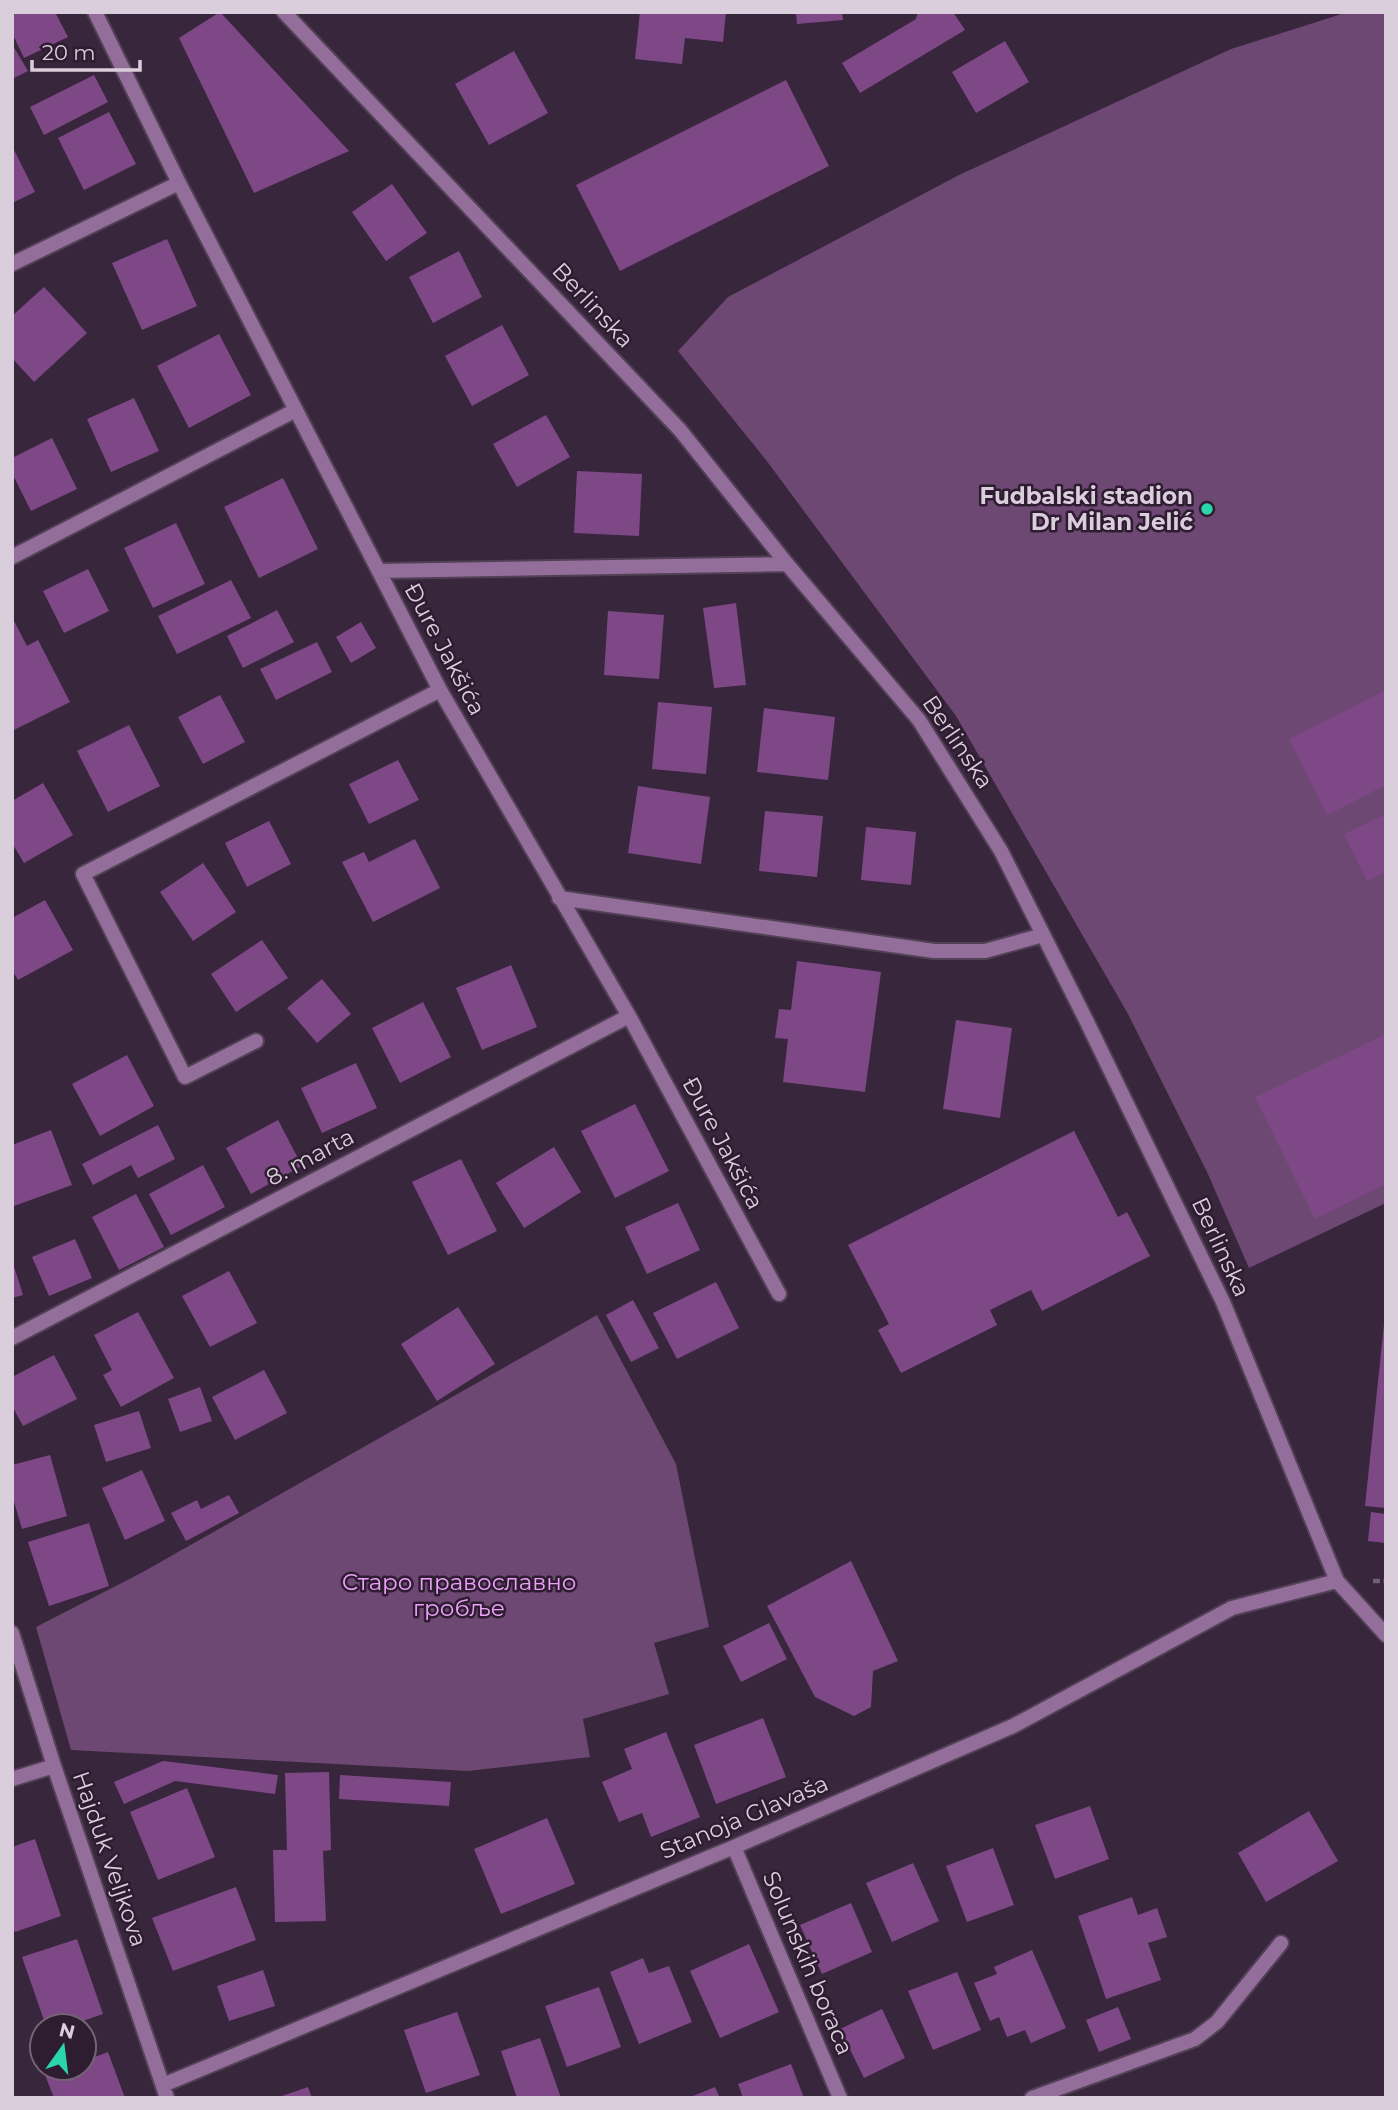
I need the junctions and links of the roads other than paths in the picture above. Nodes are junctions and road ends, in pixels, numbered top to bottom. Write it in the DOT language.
graph roads {
  1 [pos="95,12"];
  2 [pos="284,12"];
  3 [pos="178,184"];
  4 [pos="12,264"];
  5 [pos="296,410"];
  6 [pos="12,557"];
  7 [pos="787,564"];
  8 [pos="379,571"];
  9 [pos="440,690"];
  10 [pos="559,898"];
  11 [pos="1043,935"];
  12 [pos="629,1016"];
  13 [pos="256,1041"];
  14 [pos="779,1294"];
  15 [pos="12,1338"];
  16 [pos="1338,1581"];
  17 [pos="12,1633"];
  18 [pos="1386,1635"];
  19 [pos="54,1766"];
  20 [pos="12,1779"];
  21 [pos="734,1847"];
  22 [pos="1281,1943"];
  23 [pos="165,2091"];
  24 [pos="839,2098"];
  25 [pos="1032,2098"];
  1 -- 3 [label="street, Đure Jakšića"];
  2 -- 7 [label="street, Berlinska"];
  3 -- 4 [label="street"];
  3 -- 5 [label="street, Đure Jakšića"];
  5 -- 6 [label="street"];
  5 -- 8 [label="street, Đure Jakšića"];
  7 -- 8 [label="street"];
  7 -- 11 [label="street, Berlinska"];
  8 -- 9 [label="street, Đure Jakšića"];
  9 -- 10 [label="street, Đure Jakšića"];
  9 -- 13 [label="street"];
  10 -- 11 [label="street"];
  10 -- 12 [label="street, Đure Jakšića"];
  11 -- 16 [label="street, Berlinska"];
  12 -- 14 [label="street, Đure Jakšića"];
  12 -- 15 [label="street, 8. marta"];
  16 -- 18 [label="street, Berlinska"];
  16 -- 21 [label="street, Stanoja Glavaša"];
  17 -- 19 [label="street, Hajduk Veljkova"];
  19 -- 20 [label="street"];
  19 -- 23 [label="street, Hajduk Veljkova"];
  21 -- 23 [label="street, Stanoja Glavaša"];
  21 -- 24 [label="street, Solunskih boraca"];
  22 -- 25 [label="street"];
}
